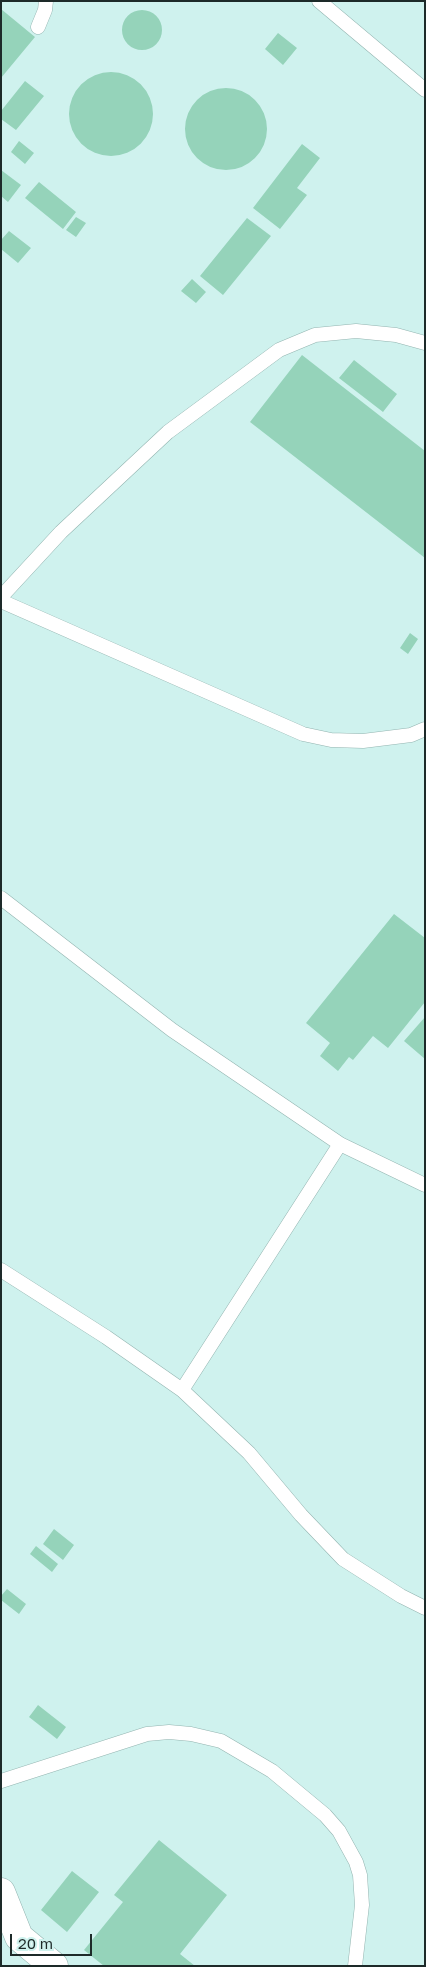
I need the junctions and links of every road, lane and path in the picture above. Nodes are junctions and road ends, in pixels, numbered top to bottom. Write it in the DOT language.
graph roads {
  1 [pos="46,1"];
  2 [pos="319,1"];
  3 [pos="38,27"];
  4 [pos="425,90"];
  5 [pos="425,343"];
  6 [pos="1,596"];
  7 [pos="1,601"];
  8 [pos="425,729"];
  9 [pos="1,898"];
  10 [pos="340,1144"];
  11 [pos="425,1185"];
  12 [pos="1,1270"];
  13 [pos="182,1390"];
  14 [pos="425,1608"];
  15 [pos="1,1781"];
  16 [pos="1,1892"];
  17 [pos="54,1966"];
  18 [pos="355,1966"];
  1 -- 3 [label="lane"];
  2 -- 4 [label="lane"];
  5 -- 6 [label="lane"];
  7 -- 8 [label="lane"];
  9 -- 10 [label="lane"];
  10 -- 11 [label="lane"];
  10 -- 13 [label="lane"];
  12 -- 13 [label="lane"];
  13 -- 14 [label="lane"];
  15 -- 18 [label="lane"];
  16 -- 17 [label="street"];
}
